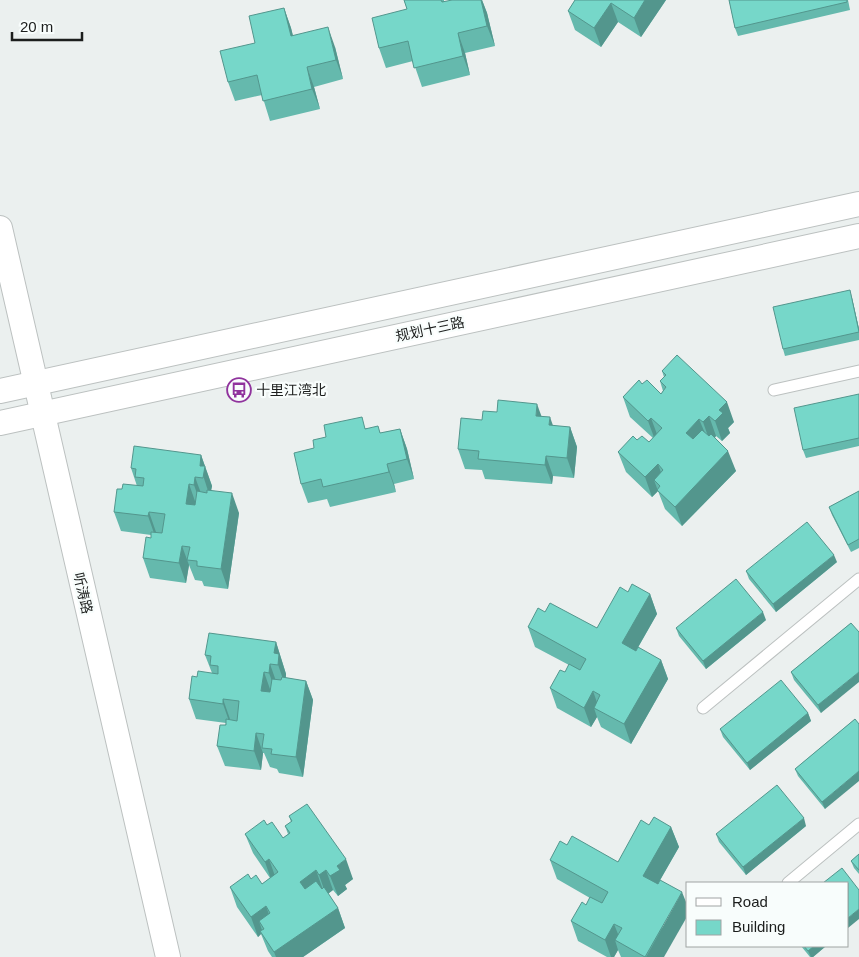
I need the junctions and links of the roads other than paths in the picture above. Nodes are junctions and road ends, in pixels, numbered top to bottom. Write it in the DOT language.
graph roads {
  1 [pos="859,204"];
  2 [pos="0,228"];
  3 [pos="859,236"];
  4 [pos="859,371"];
  5 [pos="35,383"];
  6 [pos="774,390"];
  7 [pos="0,391"];
  8 [pos="42,414"];
  9 [pos="0,423"];
  10 [pos="859,579"];
  11 [pos="703,708"];
  12 [pos="859,824"];
  13 [pos="789,882"];
  14 [pos="168,957"];
  1 -- 5 [label="street"];
  2 -- 5 [label="street, 听涛路"];
  3 -- 8 [label="street, 规划十三路"];
  4 -- 6 [label="lane"];
  5 -- 7 [label="street"];
  5 -- 8 [label="street, 听涛路"];
  8 -- 9 [label="street, 规划十三路"];
  8 -- 14 [label="street, 听涛路"];
  10 -- 11 [label="lane"];
  12 -- 13 [label="lane"];
}
